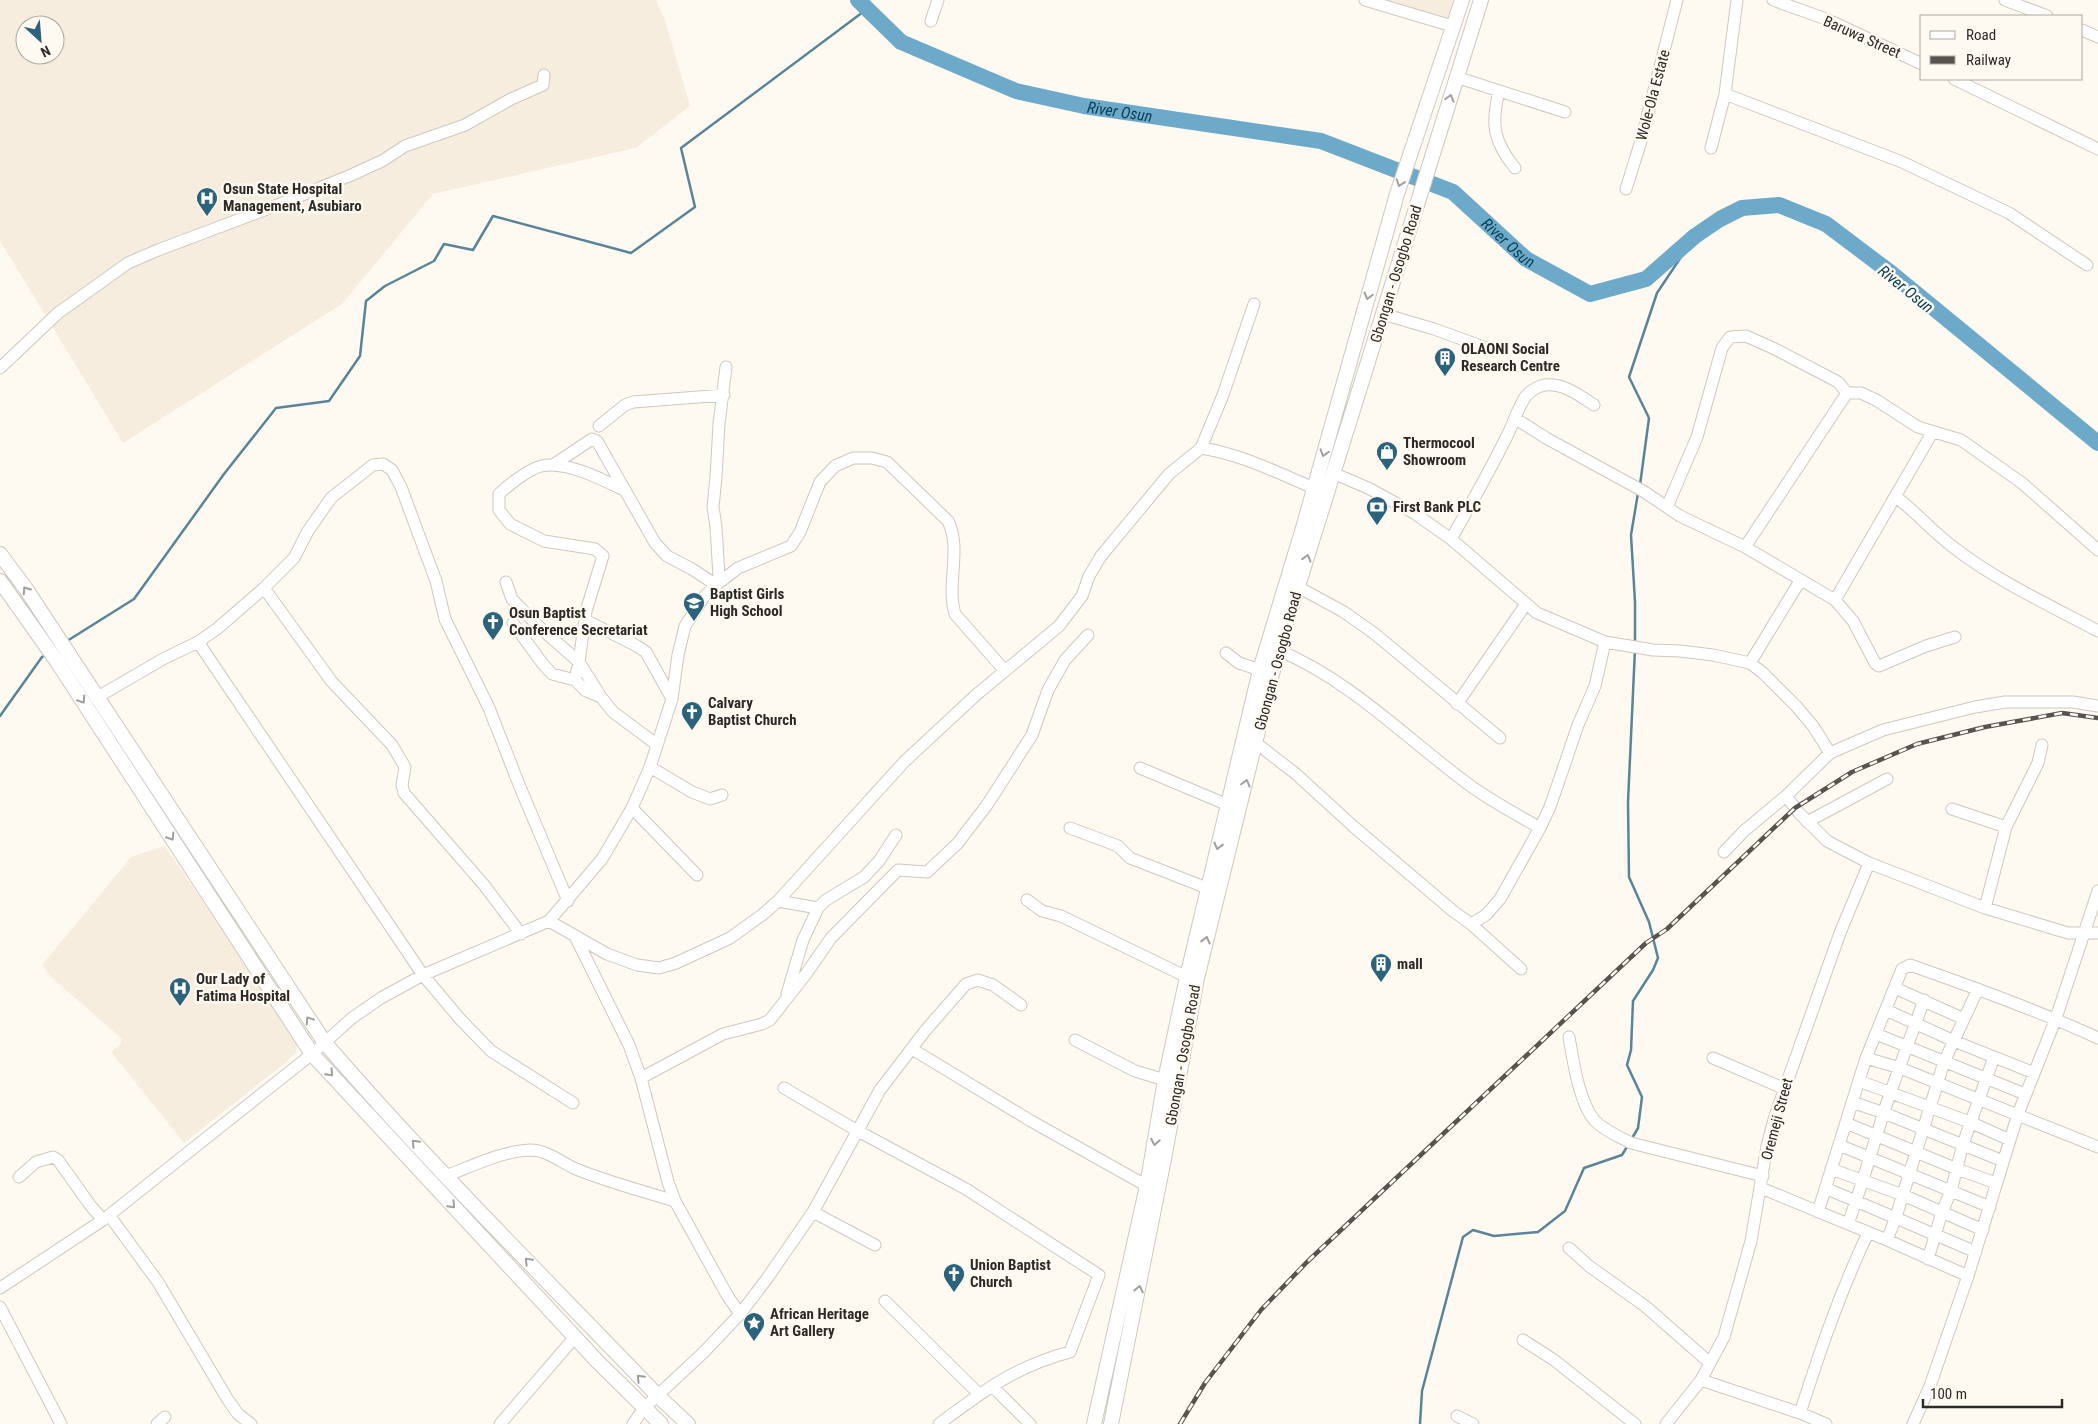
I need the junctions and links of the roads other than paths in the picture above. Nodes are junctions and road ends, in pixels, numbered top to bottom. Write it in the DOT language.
graph roads {
  1 [pos="938,0"];
  2 [pos="1365,0"];
  3 [pos="1462,0"];
  4 [pos="1481,0"];
  5 [pos="1677,0"];
  6 [pos="1737,0"];
  7 [pos="1774,0"];
  8 [pos="2005,0"];
  9 [pos="2044,15"];
  10 [pos="931,21"];
  11 [pos="1452,26"];
  12 [pos="2083,30"];
  13 [pos="2098,38"];
  14 [pos="1920,63"];
  15 [pos="544,74"];
  16 [pos="1456,77"];
  17 [pos="1956,80"];
  18 [pos="1499,91"];
  19 [pos="1725,94"];
  20 [pos="1565,112"];
  21 [pos="1711,148"];
  22 [pos="2098,149"];
  23 [pos="1515,168"];
  24 [pos="1626,189"];
  25 [pos="2088,266"];
  26 [pos="1254,304"];
  27 [pos="1383,314"];
  28 [pos="1492,350"];
  29 [pos="726,367"];
  30 [pos="0,368"];
  31 [pos="1847,393"];
  32 [pos="724,395"];
  33 [pos="1594,405"];
  34 [pos="1516,419"];
  35 [pos="599,426"];
  36 [pos="1932,433"];
  37 [pos="1201,448"];
  38 [pos="553,465"];
  39 [pos="1333,473"];
  40 [pos="1314,488"];
  41 [pos="626,491"];
  42 [pos="1896,497"];
  43 [pos="1667,506"];
  44 [pos="1452,539"];
  45 [pos="1745,547"];
  46 [pos="2098,550"];
  47 [pos="0,554"];
  48 [pos="0,581"];
  49 [pos="1800,581"];
  50 [pos="506,582"];
  51 [pos="716,585"];
  52 [pos="1298,587"];
  53 [pos="264,588"];
  54 [pos="1835,600"];
  55 [pos="1526,604"];
  56 [pos="585,620"];
  57 [pos="1281,621"];
  58 [pos="513,623"];
  59 [pos="45,631"];
  60 [pos="2098,631"];
  61 [pos="1088,635"];
  62 [pos="1955,638"];
  63 [pos="198,642"];
  64 [pos="1605,642"];
  65 [pos="1278,650"];
  66 [pos="1226,653"];
  67 [pos="62,657"];
  68 [pos="579,662"];
  69 [pos="1750,663"];
  70 [pos="1260,670"];
  71 [pos="1005,671"];
  72 [pos="575,680"];
  73 [pos="96,698"];
  74 [pos="601,698"];
  75 [pos="672,699"];
  76 [pos="1457,704"];
  77 [pos="2098,706"];
  78 [pos="1500,738"];
  79 [pos="1256,743"];
  80 [pos="656,744"];
  81 [pos="2042,745"];
  82 [pos="1830,753"];
  83 [pos="650,767"];
  84 [pos="1140,768"];
  85 [pos="1887,779"];
  86 [pos="722,795"];
  87 [pos="1786,796"];
  88 [pos="1228,805"];
  89 [pos="632,808"];
  90 [pos="1952,809"];
  91 [pos="1807,822"];
  92 [pos="2006,827"];
  93 [pos="1070,828"];
  94 [pos="1540,828"];
  95 [pos="896,835"];
  96 [pos="1724,852"];
  97 [pos="1869,863"];
  98 [pos="696,875"];
  99 [pos="1207,888"];
  100 [pos="2098,892"];
  101 [pos="1027,900"];
  102 [pos="568,901"];
  103 [pos="778,901"];
  104 [pos="818,908"];
  105 [pos="1985,908"];
  106 [pos="549,921"];
  107 [pos="1471,924"];
  108 [pos="2085,932"];
  109 [pos="2098,933"];
  110 [pos="521,934"];
  111 [pos="576,938"];
  112 [pos="1521,969"];
  113 [pos="423,976"];
  114 [pos="1187,977"];
  115 [pos="1895,988"];
  116 [pos="1978,989"];
  117 [pos="786,998"];
  118 [pos="1924,1000"];
  119 [pos="1021,1005"];
  120 [pos="1886,1010"];
  121 [pos="2056,1018"];
  122 [pos="1964,1019"];
  123 [pos="1916,1024"];
  124 [pos="1876,1034"];
  125 [pos="1569,1037"];
  126 [pos="2098,1038"];
  127 [pos="1075,1040"];
  128 [pos="1954,1041"];
  129 [pos="325,1043"];
  130 [pos="1907,1048"];
  131 [pos="912,1049"];
  132 [pos="312,1054"];
  133 [pos="1713,1058"];
  134 [pos="1866,1058"];
  135 [pos="1994,1058"];
  136 [pos="1944,1062"];
  137 [pos="1900,1068"];
  138 [pos="2034,1074"];
  139 [pos="641,1078"];
  140 [pos="1987,1078"];
  141 [pos="1165,1080"];
  142 [pos="1859,1081"];
  143 [pos="1938,1084"];
  144 [pos="784,1088"];
  145 [pos="1783,1088"];
  146 [pos="1891,1092"];
  147 [pos="2026,1094"];
  148 [pos="1980,1101"];
  149 [pos="1852,1102"];
  150 [pos="573,1103"];
  151 [pos="1930,1107"];
  152 [pos="1884,1113"];
  153 [pos="2018,1114"];
  154 [pos="1846,1123"];
  155 [pos="1972,1123"];
  156 [pos="1923,1129"];
  157 [pos="856,1130"];
  158 [pos="1878,1135"];
  159 [pos="2010,1140"];
  160 [pos="1963,1144"];
  161 [pos="1839,1145"];
  162 [pos="2098,1147"];
  163 [pos="1917,1151"];
  164 [pos="1869,1157"];
  165 [pos="2003,1162"];
  166 [pos="1831,1169"];
  167 [pos="1957,1169"];
  168 [pos="1910,1173"];
  169 [pos="446,1176"];
  170 [pos="1763,1176"];
  171 [pos="18,1177"];
  172 [pos="1864,1180"];
  173 [pos="1996,1182"];
  174 [pos="1147,1186"];
  175 [pos="1761,1188"];
  176 [pos="1825,1188"];
  177 [pos="1951,1191"];
  178 [pos="1903,1195"];
  179 [pos="675,1201"];
  180 [pos="1857,1202"];
  181 [pos="1990,1206"];
  182 [pos="813,1212"];
  183 [pos="1818,1212"];
  184 [pos="1942,1212"];
  185 [pos="106,1217"];
  186 [pos="1896,1218"];
  187 [pos="1848,1224"];
  188 [pos="1983,1230"];
  189 [pos="1868,1233"];
  190 [pos="1936,1234"];
  191 [pos="1887,1240"];
  192 [pos="875,1245"];
  193 [pos="1569,1248"];
  194 [pos="1976,1252"];
  195 [pos="1928,1259"];
  196 [pos="1968,1276"];
  197 [pos="0,1288"];
  198 [pos="885,1302"];
  199 [pos="0,1307"];
  200 [pos="740,1314"];
  201 [pos="1121,1336"];
  202 [pos="575,1337"];
  203 [pos="1523,1340"];
  204 [pos="1710,1363"];
  205 [pos="1702,1380"];
  206 [pos="992,1386"];
  207 [pos="979,1394"];
  208 [pos="657,1395"];
  209 [pos="644,1408"];
  210 [pos="1800,1413"];
  211 [pos="1457,1416"];
  212 [pos="1669,1423"];
  213 [pos="61,1424"];
  214 [pos="251,1424"];
  215 [pos="500,1424"];
  216 [pos="633,1424"];
  217 [pos="661,1424"];
  218 [pos="688,1424"];
  219 [pos="939,1424"];
  220 [pos="1030,1424"];
  221 [pos="1089,1424"];
  222 [pos="1094,1424"];
  223 [pos="1111,1424"];
  224 [pos="1118,1424"];
  225 [pos="1473,1424"];
  226 [pos="1635,1424"];
  227 [pos="1826,1424"];
  228 [pos="1913,1424"];
  1 -- 10 [label="street"];
  2 -- 11 [label="street"];
  3 -- 11 [label="main road, Gbongan - Osogbo Road"];
  4 -- 16 [label="main road, Gbongan - Osogbo Road"];
  5 -- 24 [label="street, Wole-Ola Estate"];
  6 -- 19 [label="street"];
  7 -- 14 [label="street, Baruwa Street"];
  8 -- 9 [label="street"];
  11 -- 40 [label="main road, Gbongan - Osogbo Road, one-way"];
  12 -- 13 [label="street"];
  15 -- 30 [label="street"];
  16 -- 18 [label="street"];
  27 -- 16 [label="main road, Gbongan - Osogbo Road, one-way"];
  17 -- 22 [label="street"];
  18 -- 20 [label="street"];
  18 -- 23 [label="street"];
  19 -- 21 [label="street"];
  19 -- 25 [label="street"];
  26 -- 37 [label="street"];
  27 -- 28 [label="street"];
  27 -- 39 [label="main road, Gbongan - Osogbo Road"];
  29 -- 32 [label="street"];
  31 -- 36 [label="street"];
  31 -- 43 [label="street"];
  31 -- 45 [label="street"];
  32 -- 35 [label="street"];
  32 -- 51 [label="street"];
  33 -- 34 [label="street"];
  34 -- 43 [label="street"];
  34 -- 44 [label="street"];
  36 -- 42 [label="street"];
  36 -- 46 [label="street"];
  37 -- 40 [label="street"];
  37 -- 71 [label="street"];
  38 -- 41 [label="street"];
  38 -- 41 [label="street"];
  38 -- 56 [label="street"];
  39 -- 44 [label="street"];
  52 -- 39 [label="main road, Gbongan - Osogbo Road, one-way"];
  40 -- 57 [label="main road, Gbongan - Osogbo Road"];
  41 -- 51 [label="street"];
  42 -- 54 [label="street"];
  42 -- 60 [label="street"];
  43 -- 45 [label="street"];
  44 -- 55 [label="street"];
  45 -- 49 [label="street"];
  59 -- 47 [label="main road, one-way"];
  48 -- 59 [label="main road"];
  49 -- 54 [label="street"];
  49 -- 69 [label="street"];
  50 -- 68 [label="street"];
  51 -- 71 [label="street"];
  51 -- 75 [label="street"];
  52 -- 57 [label="main road, Gbongan - Osogbo Road"];
  52 -- 76 [label="street"];
  53 -- 63 [label="street"];
  53 -- 102 [label="street"];
  53 -- 110 [label="street"];
  54 -- 62 [label="street"];
  55 -- 64 [label="street"];
  55 -- 76 [label="street"];
  56 -- 68 [label="street"];
  56 -- 75 [label="street"];
  57 -- 65 [label="main road, Gbongan - Osogbo Road"];
  57 -- 70 [label="main road, Gbongan - Osogbo Road"];
  58 -- 72 [label="street"];
  59 -- 67 [label="main road"];
  61 -- 117 [label="street"];
  63 -- 73 [label="street"];
  63 -- 113 [label="street"];
  64 -- 69 [label="street"];
  64 -- 94 [label="street"];
  65 -- 79 [label="main road, Gbongan - Osogbo Road"];
  65 -- 94 [label="street"];
  66 -- 70 [label="street"];
  67 -- 73 [label="main road"];
  67 -- 132 [label="main road, one-way"];
  68 -- 72 [label="street"];
  68 -- 74 [label="street"];
  69 -- 82 [label="street"];
  70 -- 88 [label="main road, Gbongan - Osogbo Road"];
  71 -- 103 [label="street"];
  72 -- 74 [label="street"];
  129 -- 73 [label="main road, one-way"];
  74 -- 80 [label="street"];
  75 -- 80 [label="street"];
  76 -- 78 [label="street"];
  77 -- 82 [label="street"];
  79 -- 107 [label="street"];
  201 -- 79 [label="main road, Gbongan - Osogbo Road, one-way"];
  80 -- 83 [label="street"];
  81 -- 92 [label="street"];
  82 -- 87 [label="street"];
  83 -- 86 [label="street"];
  83 -- 89 [label="street"];
  84 -- 88 [label="street"];
  85 -- 91 [label="street"];
  87 -- 91 [label="street"];
  87 -- 96 [label="street"];
  88 -- 99 [label="main road, Gbongan - Osogbo Road, one-way"];
  89 -- 98 [label="street"];
  89 -- 102 [label="street"];
  90 -- 92 [label="street"];
  91 -- 97 [label="street"];
  92 -- 105 [label="street"];
  93 -- 99 [label="street"];
  94 -- 107 [label="street"];
  95 -- 104 [label="street"];
  97 -- 105 [label="street"];
  97 -- 145 [label="street, Oremeji Street"];
  99 -- 114 [label="main road, Gbongan - Osogbo Road"];
  100 -- 108 [label="street"];
  101 -- 114 [label="street"];
  102 -- 106 [label="street"];
  103 -- 104 [label="street"];
  103 -- 111 [label="street"];
  104 -- 117 [label="street"];
  105 -- 108 [label="street"];
  106 -- 110 [label="street"];
  106 -- 111 [label="street"];
  107 -- 112 [label="street"];
  108 -- 109 [label="street"];
  108 -- 121 [label="street"];
  110 -- 113 [label="street"];
  111 -- 139 [label="street"];
  113 -- 129 [label="street"];
  113 -- 150 [label="street"];
  114 -- 141 [label="main road, Gbongan - Osogbo Road"];
  115 -- 116 [label="street"];
  115 -- 118 [label="street"];
  115 -- 120 [label="street"];
  116 -- 121 [label="street"];
  116 -- 122 [label="street"];
  117 -- 139 [label="street"];
  118 -- 122 [label="street"];
  118 -- 123 [label="street"];
  119 -- 131 [label="street"];
  120 -- 123 [label="street"];
  120 -- 124 [label="street"];
  121 -- 126 [label="street"];
  121 -- 138 [label="street"];
  122 -- 128 [label="street"];
  123 -- 128 [label="street"];
  123 -- 130 [label="street"];
  124 -- 130 [label="street"];
  124 -- 134 [label="street"];
  125 -- 170 [label="street"];
  127 -- 141 [label="street"];
  128 -- 135 [label="street"];
  128 -- 136 [label="street"];
  129 -- 132 [label="street"];
  169 -- 129 [label="main road, one-way"];
  130 -- 136 [label="street"];
  130 -- 137 [label="street"];
  131 -- 157 [label="street"];
  131 -- 174 [label="street"];
  132 -- 185 [label="street"];
  132 -- 202 [label="main road, one-way"];
  133 -- 145 [label="street"];
  134 -- 137 [label="street"];
  134 -- 142 [label="street"];
  135 -- 138 [label="street"];
  135 -- 140 [label="street"];
  136 -- 140 [label="street"];
  136 -- 143 [label="street"];
  137 -- 143 [label="street"];
  137 -- 146 [label="street"];
  138 -- 147 [label="street"];
  139 -- 179 [label="street"];
  140 -- 147 [label="street"];
  140 -- 148 [label="street"];
  141 -- 174 [label="main road, Gbongan - Osogbo Road, one-way"];
  142 -- 146 [label="street"];
  142 -- 149 [label="street"];
  143 -- 148 [label="street"];
  143 -- 151 [label="street"];
  144 -- 157 [label="street"];
  145 -- 170 [label="street, Oremeji Street"];
  146 -- 151 [label="street"];
  146 -- 152 [label="street"];
  147 -- 153 [label="street"];
  148 -- 153 [label="street"];
  148 -- 155 [label="street"];
  149 -- 152 [label="street"];
  149 -- 154 [label="street"];
  151 -- 155 [label="street"];
  151 -- 156 [label="street"];
  152 -- 156 [label="street"];
  152 -- 158 [label="street"];
  153 -- 159 [label="street"];
  153 -- 162 [label="street"];
  154 -- 158 [label="street"];
  154 -- 161 [label="street"];
  155 -- 159 [label="street"];
  155 -- 160 [label="street"];
  156 -- 160 [label="street"];
  156 -- 163 [label="street"];
  157 -- 182 [label="street"];
  157 -- 206 [label="street"];
  158 -- 163 [label="street"];
  158 -- 164 [label="street"];
  159 -- 165 [label="street"];
  160 -- 165 [label="street"];
  160 -- 167 [label="street"];
  161 -- 164 [label="street"];
  161 -- 166 [label="street"];
  163 -- 167 [label="street"];
  163 -- 168 [label="street"];
  164 -- 168 [label="street"];
  164 -- 172 [label="street"];
  165 -- 173 [label="street"];
  166 -- 172 [label="street"];
  166 -- 176 [label="street"];
  167 -- 173 [label="street"];
  167 -- 177 [label="street"];
  168 -- 177 [label="street"];
  168 -- 178 [label="street"];
  169 -- 179 [label="street"];
  208 -- 169 [label="main road, one-way"];
  170 -- 175 [label="street, Oremeji Street"];
  171 -- 185 [label="street"];
  172 -- 178 [label="street"];
  172 -- 180 [label="street"];
  173 -- 181 [label="street"];
  174 -- 201 [label="main road, Gbongan - Osogbo Road"];
  175 -- 183 [label="street"];
  175 -- 204 [label="street, Oremeji Street"];
  176 -- 180 [label="street"];
  176 -- 183 [label="street"];
  177 -- 181 [label="street"];
  177 -- 184 [label="street"];
  178 -- 184 [label="street"];
  178 -- 186 [label="street"];
  179 -- 200 [label="street"];
  180 -- 186 [label="street"];
  180 -- 187 [label="street"];
  181 -- 188 [label="street"];
  182 -- 192 [label="street"];
  182 -- 200 [label="street"];
  183 -- 187 [label="street"];
  184 -- 188 [label="street"];
  184 -- 190 [label="street"];
  185 -- 197 [label="street"];
  185 -- 214 [label="street"];
  186 -- 190 [label="street"];
  186 -- 191 [label="street"];
  187 -- 189 [label="street"];
  188 -- 194 [label="street"];
  189 -- 191 [label="street"];
  189 -- 210 [label="street"];
  190 -- 194 [label="street"];
  190 -- 195 [label="street"];
  191 -- 195 [label="street"];
  193 -- 204 [label="street"];
  194 -- 196 [label="street"];
  195 -- 196 [label="street"];
  196 -- 228 [label="street"];
  198 -- 207 [label="street"];
  199 -- 213 [label="street"];
  200 -- 208 [label="street"];
  201 -- 221 [label="main road"];
  201 -- 222 [label="main road"];
  201 -- 223 [label="main road"];
  201 -- 224 [label="main road"];
  202 -- 209 [label="main road"];
  202 -- 215 [label="street"];
  203 -- 226 [label="street"];
  204 -- 205 [label="street, Oremeji Street"];
  205 -- 210 [label="street"];
  205 -- 212 [label="street, Oremeji Street"];
  206 -- 207 [label="street"];
  206 -- 220 [label="street"];
  207 -- 219 [label="street"];
  208 -- 209 [label="street"];
  208 -- 218 [label="main road"];
  209 -- 216 [label="street"];
  209 -- 217 [label="main road"];
  210 -- 227 [label="street"];
  211 -- 225 [label="street"];
}
